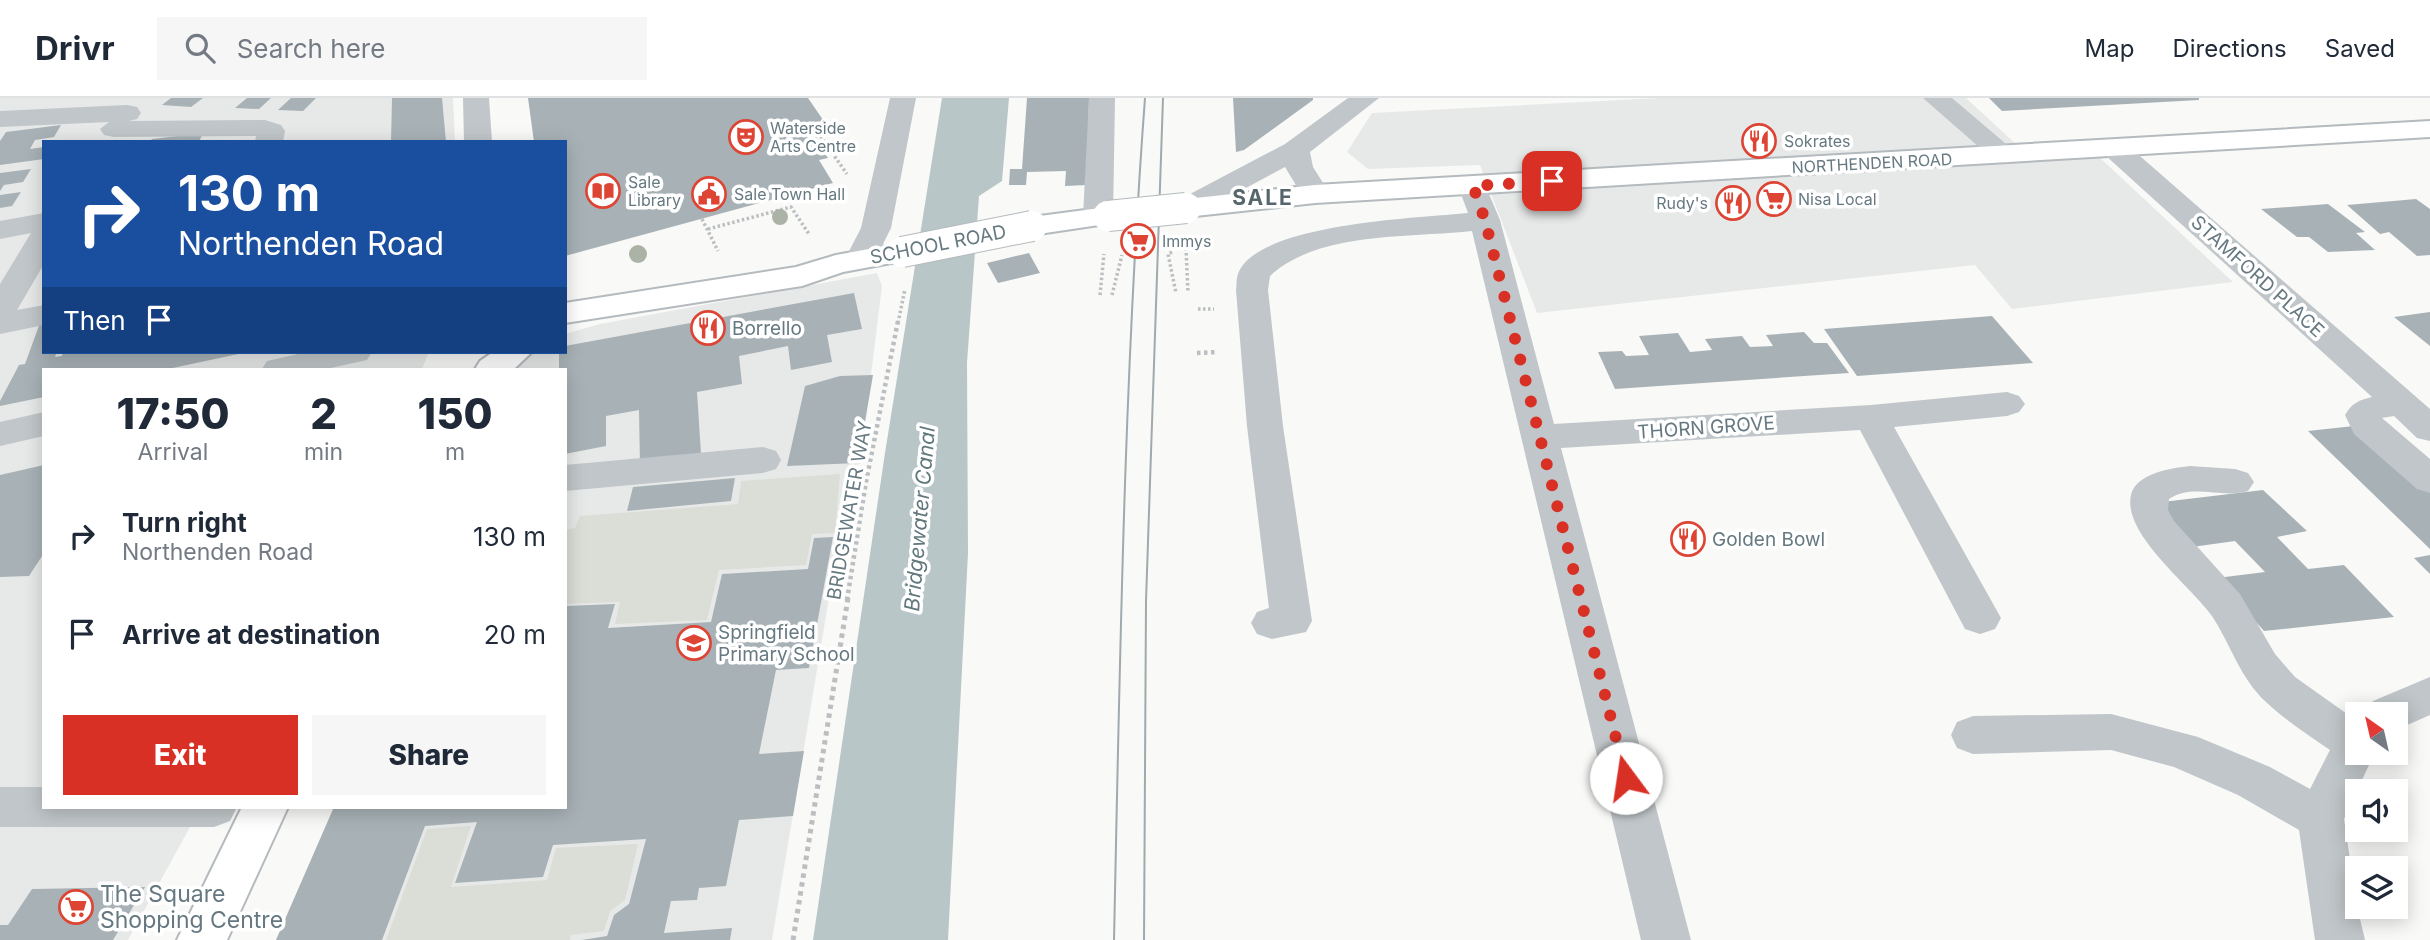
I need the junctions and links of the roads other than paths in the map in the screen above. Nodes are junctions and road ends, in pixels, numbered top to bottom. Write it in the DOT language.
graph roads {
  1 [pos="476,98"];
  2 [pos="903,98"];
  3 [pos="1102,98"];
  4 [pos="1366,98"];
  5 [pos="1936,98"];
  6 [pos="0,119"];
  7 [pos="121,120"];
  8 [pos="2430,129"];
  9 [pos="270,140"];
  10 [pos="478,140"];
  11 [pos="2115,149"];
  12 [pos="1295,150"];
  13 [pos="2005,155"];
  14 [pos="1315,194"];
  15 [pos="1479,203"];
  16 [pos="1186,208"];
  17 [pos="1103,216"];
  18 [pos="42,222"];
  19 [pos="0,230"];
  20 [pos="42,240"];
  21 [pos="849,262"];
  22 [pos="802,276"];
  23 [pos="567,285"];
  24 [pos="0,311"];
  25 [pos="567,313"];
  26 [pos="42,315"];
  27 [pos="0,324"];
  28 [pos="567,325"];
  29 [pos="346,354"];
  30 [pos="512,354"];
  31 [pos="283,368"];
  32 [pos="493,368"];
  33 [pos="2400,403"];
  34 [pos="2007,404"];
  35 [pos="1871,416"];
  36 [pos="42,424"];
  37 [pos="2430,429"];
  38 [pos="0,434"];
  39 [pos="1540,437"];
  40 [pos="763,460"];
  41 [pos="567,478"];
  42 [pos="2430,480"];
  43 [pos="2235,482"];
  44 [pos="1980,618"];
  45 [pos="1272,623"];
  46 [pos="2430,695"];
  47 [pos="2408,705"];
  48 [pos="1973,735"];
  49 [pos="2345,736"];
  50 [pos="2346,765"];
  51 [pos="0,807"];
  52 [pos="42,807"];
  53 [pos="264,809"];
  54 [pos="2321,819"];
  55 [pos="202,940"];
  56 [pos="1666,940"];
  57 [pos="2340,940"];
  1 -- 10 [label="street"];
  2 -- 21 [label="street"];
  3 -- 17 [label="street"];
  4 -- 12 [label="street"];
  5 -- 13 [label="street"];
  6 -- 7 [label="street"];
  7 -- 9 [label="street"];
  8 -- 11 [label="main road, NORTHENDEN ROAD"];
  11 -- 13 [label="main road, NORTHENDEN ROAD"];
  11 -- 33 [label="street, STAMFORD PLACE"];
  12 -- 14 [label="street"];
  12 -- 16 [label="street"];
  13 -- 15 [label="main road, NORTHENDEN ROAD"];
  14 -- 15 [label="main road, NORTHENDEN ROAD"];
  14 -- 16 [label="main road, SCHOOL ROAD"];
  15 -- 39 [label="street"];
  15 -- 45 [label="street"];
  16 -- 17 [label="main road, SCHOOL ROAD, bridge"];
  17 -- 21 [label="main road, SCHOOL ROAD, bridge"];
  18 -- 19 [label="street"];
  20 -- 24 [label="street"];
  21 -- 22 [label="main road, SCHOOL ROAD"];
  21 -- 23 [label="main road"];
  22 -- 25 [label="main road, SCHOOL ROAD"];
  22 -- 28 [label="main road"];
  26 -- 27 [label="street"];
  29 -- 31 [label="street"];
  30 -- 32 [label="main road"];
  33 -- 37 [label="street, STAMFORD PLACE"];
  33 -- 42 [label="street"];
  34 -- 35 [label="street, THORN GROVE"];
  35 -- 39 [label="street, THORN GROVE"];
  35 -- 44 [label="street"];
  36 -- 38 [label="street"];
  39 -- 56 [label="street"];
  40 -- 41 [label="street"];
  43 -- 49 [label="street"];
  46 -- 47 [label="street"];
  48 -- 54 [label="street"];
  50 -- 54 [label="street"];
  51 -- 52 [label="street"];
  53 -- 55 [label="main road"];
  54 -- 57 [label="street"];
}
